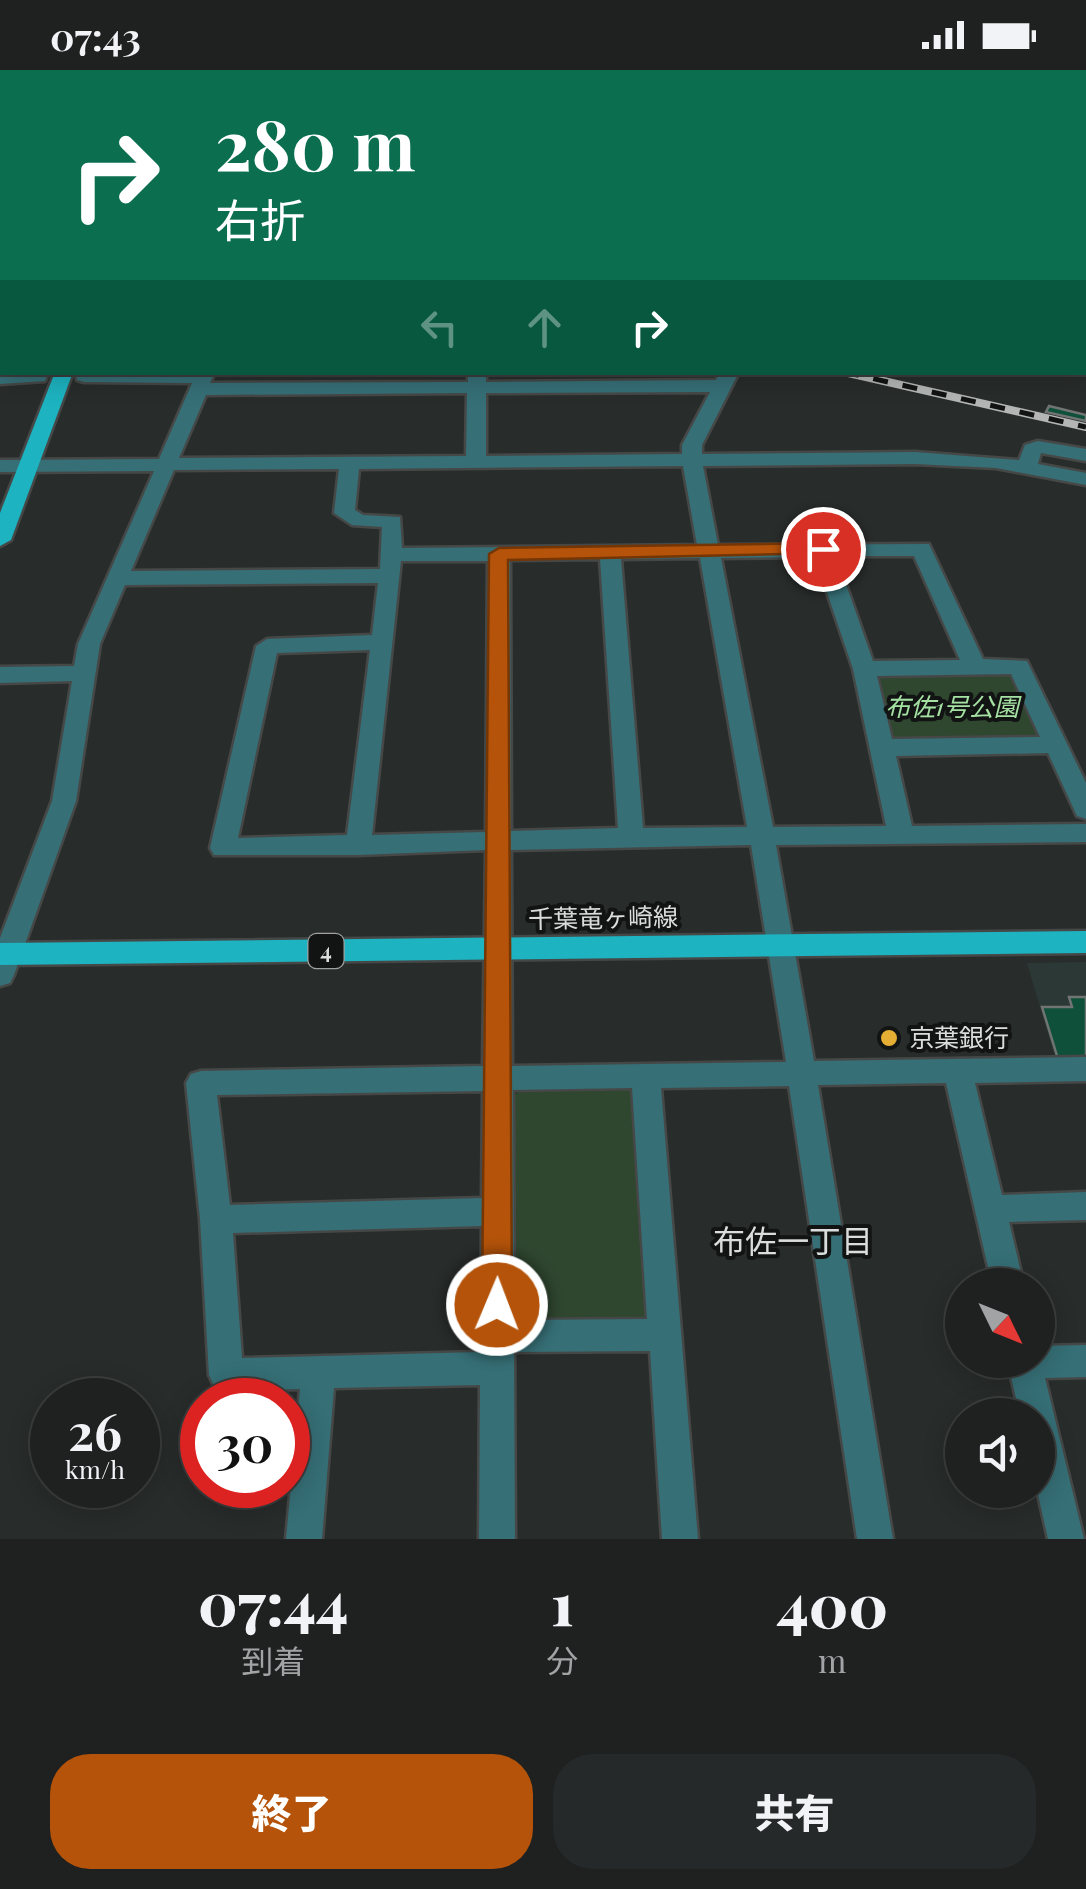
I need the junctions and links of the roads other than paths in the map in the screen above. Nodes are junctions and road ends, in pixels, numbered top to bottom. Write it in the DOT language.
graph roads {
  1 [pos="39,375"];
  2 [pos="63,375"];
  3 [pos="84,375"];
  4 [pos="0,378"];
  5 [pos="726,379"];
  6 [pos="203,380"];
  7 [pos="302,380"];
  8 [pos="392,380"];
  9 [pos="477,380"];
  10 [pos="559,380"];
  11 [pos="633,380"];
  12 [pos="1086,455"];
  13 [pos="692,460"];
  14 [pos="476,462"];
  15 [pos="165,464"];
  16 [pos="350,464"];
  17 [pos="29,465"];
  18 [pos="0,466"];
  19 [pos="1028,467"];
  20 [pos="1086,478"];
  21 [pos="0,540"];
  22 [pos="823,549"];
  23 [pos="708,550"];
  24 [pos="610,552"];
  25 [pos="499,554"];
  26 [pos="392,566"];
  27 [pos="116,578"];
  28 [pos="384,642"];
  29 [pos="974,667"];
  30 [pos="864,669"];
  31 [pos="84,673"];
  32 [pos="0,675"];
  33 [pos="1053,745"];
  34 [pos="880,748"];
  35 [pos="1086,810"];
  36 [pos="1086,832"];
  37 [pos="901,835"];
  38 [pos="762,836"];
  39 [pos="631,837"];
  40 [pos="496,840"];
  41 [pos="358,846"];
  42 [pos="1086,942"];
  43 [pos="782,946"];
  44 [pos="497,949"];
  45 [pos="2,961"];
  46 [pos="1086,1069"];
  47 [pos="803,1074"];
  48 [pos="958,1074"];
  49 [pos="646,1077"];
  50 [pos="500,1078"];
  51 [pos="1086,1206"];
  52 [pos="990,1209"];
  53 [pos="499,1212"];
  54 [pos="216,1219"];
  55 [pos="1004,1268"];
  56 [pos="664,1335"];
  57 [pos="497,1352"];
  58 [pos="1086,1360"];
  59 [pos="1055,1361"];
  60 [pos="318,1374"];
  61 [pos="1055,1492"];
  62 [pos="304,1539"];
  63 [pos="498,1539"];
  64 [pos="680,1539"];
  65 [pos="876,1539"];
  66 [pos="1066,1539"];
  1 -- 4 [label="street"];
  2 -- 17 [label="main road"];
  3 -- 6 [label="street"];
  5 -- 11 [label="street"];
  5 -- 13 [label="street"];
  6 -- 7 [label="street"];
  6 -- 15 [label="street"];
  7 -- 8 [label="street"];
  8 -- 9 [label="street"];
  9 -- 10 [label="street"];
  9 -- 14 [label="street"];
  10 -- 11 [label="street"];
  12 -- 19 [label="street"];
  13 -- 14 [label="street"];
  13 -- 19 [label="street"];
  13 -- 23 [label="street"];
  14 -- 16 [label="street"];
  15 -- 16 [label="street"];
  15 -- 17 [label="street"];
  15 -- 27 [label="street"];
  16 -- 26 [label="street"];
  17 -- 18 [label="street"];
  17 -- 21 [label="main road"];
  19 -- 20 [label="street"];
  22 -- 23 [label="street"];
  22 -- 29 [label="street"];
  22 -- 30 [label="street"];
  23 -- 24 [label="street"];
  23 -- 38 [label="street"];
  24 -- 25 [label="street"];
  24 -- 39 [label="street"];
  25 -- 26 [label="street"];
  25 -- 40 [label="street"];
  26 -- 27 [label="street"];
  26 -- 28 [label="street"];
  27 -- 31 [label="street"];
  28 -- 41 [label="street"];
  28 -- 41 [label="street"];
  29 -- 30 [label="street"];
  29 -- 33 [label="street"];
  30 -- 34 [label="street"];
  31 -- 32 [label="street"];
  31 -- 45 [label="street"];
  33 -- 34 [label="street"];
  33 -- 35 [label="street"];
  34 -- 37 [label="street"];
  36 -- 37 [label="street"];
  37 -- 38 [label="street"];
  38 -- 39 [label="street"];
  38 -- 43 [label="street"];
  39 -- 40 [label="street"];
  40 -- 41 [label="street"];
  40 -- 44 [label="street"];
  42 -- 43 [label="main road, 千葉竜ヶ崎線 / 4"];
  43 -- 44 [label="main road, 千葉竜ヶ崎線 / 4"];
  43 -- 47 [label="street"];
  44 -- 45 [label="main road, 千葉竜ヶ崎線 / 4"];
  44 -- 50 [label="street"];
  46 -- 48 [label="street"];
  47 -- 48 [label="street"];
  47 -- 49 [label="street"];
  47 -- 65 [label="street"];
  48 -- 52 [label="street"];
  49 -- 50 [label="street"];
  49 -- 56 [label="street"];
  50 -- 53 [label="street"];
  50 -- 54 [label="street"];
  51 -- 52 [label="street"];
  52 -- 55 [label="street"];
  53 -- 54 [label="street"];
  53 -- 57 [label="street"];
  54 -- 60 [label="street"];
  56 -- 57 [label="street"];
  56 -- 64 [label="street"];
  57 -- 60 [label="street"];
  57 -- 63 [label="street"];
  58 -- 59 [label="street"];
  60 -- 62 [label="street"];
  61 -- 66 [label="street"];
}
